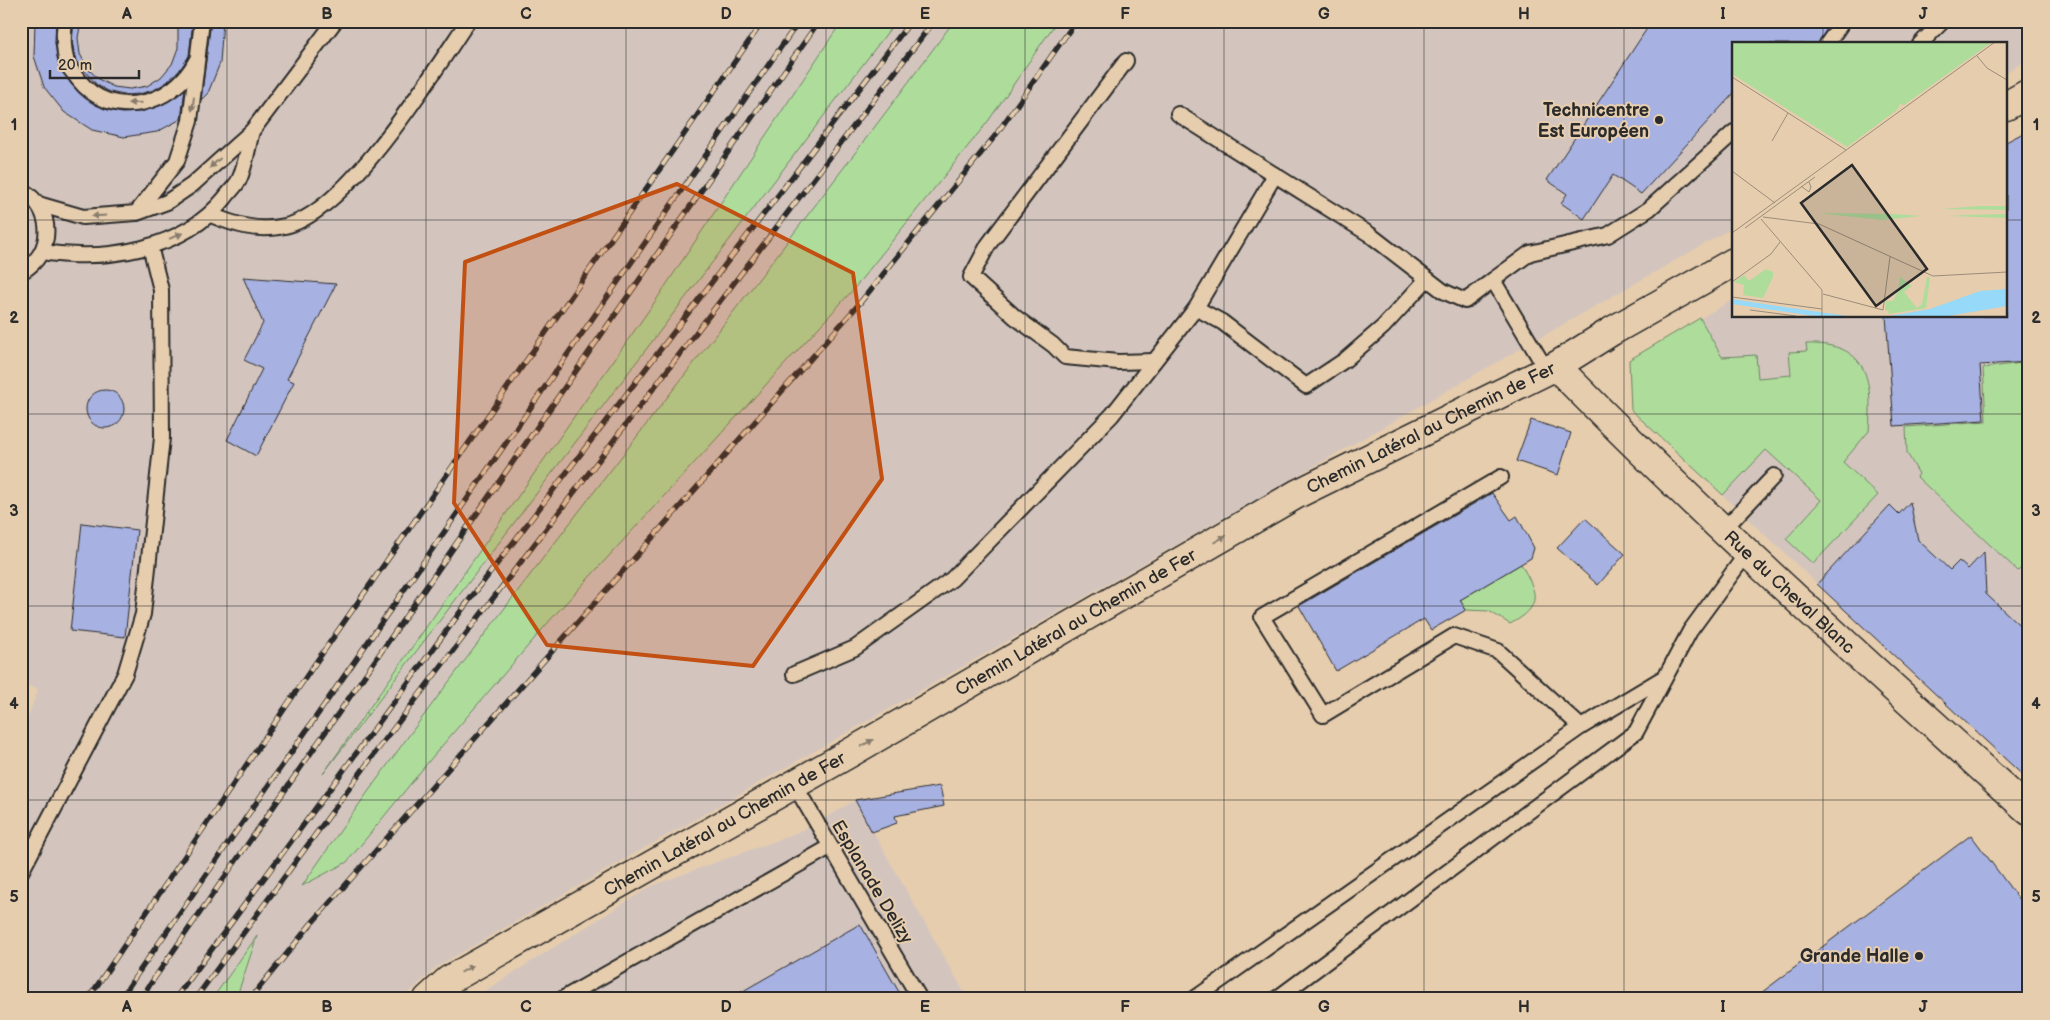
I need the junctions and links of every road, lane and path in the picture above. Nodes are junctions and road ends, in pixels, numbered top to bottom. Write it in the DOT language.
graph roads {
  1 [pos="65,21"];
  2 [pos="201,21"];
  3 [pos="335,21"];
  4 [pos="468,21"];
  5 [pos="1843,21"];
  6 [pos="1943,21"];
  7 [pos="1828,42"];
  8 [pos="1922,42"];
  9 [pos="1126,61"];
  10 [pos="2029,93"];
  11 [pos="2008,105"];
  12 [pos="1178,114"];
  13 [pos="252,131"];
  14 [pos="1732,134"];
  15 [pos="1275,175"];
  16 [pos="21,190"];
  17 [pos="38,204"];
  18 [pos="136,213"];
  19 [pos="211,214"];
  20 [pos="150,246"];
  21 [pos="42,252"];
  22 [pos="1732,263"];
  23 [pos="21,272"];
  24 [pos="1427,279"];
  25 [pos="1493,280"];
  26 [pos="1196,308"];
  27 [pos="1154,361"];
  28 [pos="1551,368"];
  29 [pos="1774,476"];
  30 [pos="1501,477"];
  31 [pos="1723,530"];
  32 [pos="1747,552"];
  33 [pos="794,674"];
  34 [pos="1663,678"];
  35 [pos="1581,727"];
  36 [pos="794,784"];
  37 [pos="2029,811"];
  38 [pos="830,847"];
  39 [pos="21,872"];
  40 [pos="428,999"];
  41 [pos="562,999"];
  42 [pos="920,999"];
  43 [pos="1194,999"];
  44 [pos="1276,999"];
  2 -- 1 [label="lane, one-way"];
  2 -- 18 [label="lane, one-way"];
  3 -- 13 [label="lane"];
  4 -- 19 [label="lane"];
  5 -- 7 [label="lane"];
  6 -- 8 [label="lane"];
  9 -- 27 [label="lane"];
  10 -- 11 [label="street"];
  12 -- 15 [label="lane"];
  13 -- 18 [label="lane, one-way"];
  13 -- 19 [label="lane"];
  14 -- 25 [label="lane"];
  15 -- 24 [label="lane"];
  15 -- 26 [label="lane"];
  16 -- 17 [label="lane"];
  18 -- 17 [label="lane, one-way"];
  17 -- 21 [label="lane"];
  20 -- 19 [label="lane, one-way"];
  20 -- 21 [label="lane"];
  20 -- 39 [label="lane"];
  21 -- 23 [label="lane"];
  22 -- 28 [label="street, Chemin Latéral au Chemin de Fer"];
  24 -- 25 [label="lane"];
  24 -- 26 [label="lane"];
  25 -- 28 [label="lane"];
  26 -- 27 [label="lane"];
  27 -- 33 [label="lane"];
  28 -- 31 [label="street, Rue du Cheval Blanc"];
  36 -- 28 [label="street, Chemin Latéral au Chemin de Fer, one-way"];
  29 -- 31 [label="lane"];
  30 -- 35 [label="lane"];
  31 -- 32 [label="street, Rue du Cheval Blanc"];
  32 -- 34 [label="lane"];
  32 -- 37 [label="street, Rue du Cheval Blanc"];
  34 -- 35 [label="lane"];
  34 -- 44 [label="lane"];
  35 -- 43 [label="lane"];
  36 -- 38 [label="lane, Esplanade Delizy"];
  40 -- 36 [label="street, Chemin Latéral au Chemin de Fer, one-way"];
  38 -- 41 [label="lane"];
  38 -- 42 [label="lane, Esplanade Delizy"];
}
